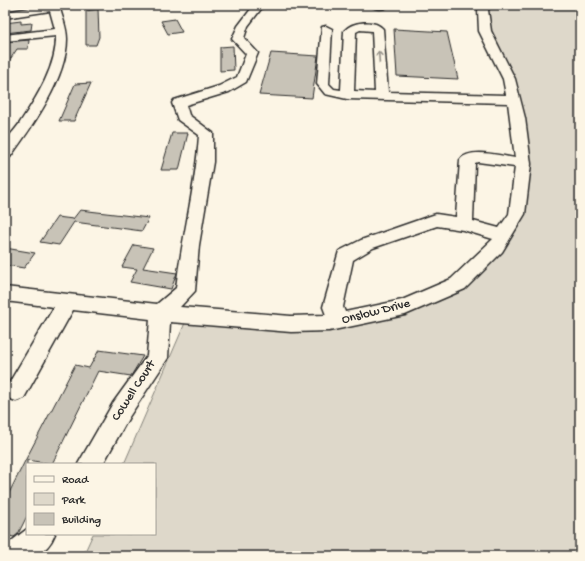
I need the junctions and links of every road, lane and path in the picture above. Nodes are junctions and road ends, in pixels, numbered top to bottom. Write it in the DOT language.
graph roads {
  1 [pos="68,5"];
  2 [pos="259,5"];
  3 [pos="487,5"];
  4 [pos="54,6"];
  5 [pos="5,15"];
  6 [pos="326,29"];
  7 [pos="60,32"];
  8 [pos="5,38"];
  9 [pos="347,95"];
  10 [pos="382,96"];
  11 [pos="514,99"];
  12 [pos="5,154"];
  13 [pos="523,164"];
  14 [pos="464,224"];
  15 [pos="504,236"];
  16 [pos="5,294"];
  17 [pos="67,302"];
  18 [pos="161,313"];
  19 [pos="338,321"];
  20 [pos="16,391"];
  21 [pos="91,463"];
  22 [pos="41,535"];
  23 [pos="14,556"];
  1 -- 4 [label="street"];
  2 -- 18 [label="street"];
  3 -- 11 [label="street, Onslow Drive"];
  4 -- 5 [label="street"];
  4 -- 7 [label="street"];
  6 -- 9 [label="street"];
  7 -- 8 [label="street"];
  7 -- 12 [label="street"];
  9 -- 10 [label="street"];
  10 -- 9 [label="street, one-way"];
  10 -- 11 [label="street"];
  11 -- 13 [label="street, Onslow Drive"];
  13 -- 14 [label="street"];
  13 -- 15 [label="street, Onslow Drive"];
  14 -- 15 [label="street"];
  14 -- 19 [label="street"];
  15 -- 19 [label="street, Onslow Drive"];
  16 -- 17 [label="street, Onslow Drive"];
  17 -- 18 [label="street, Onslow Drive"];
  17 -- 20 [label="street"];
  18 -- 19 [label="street, Onslow Drive"];
  18 -- 21 [label="street, Cowell Court"];
  22 -- 23 [label="street"];
}
